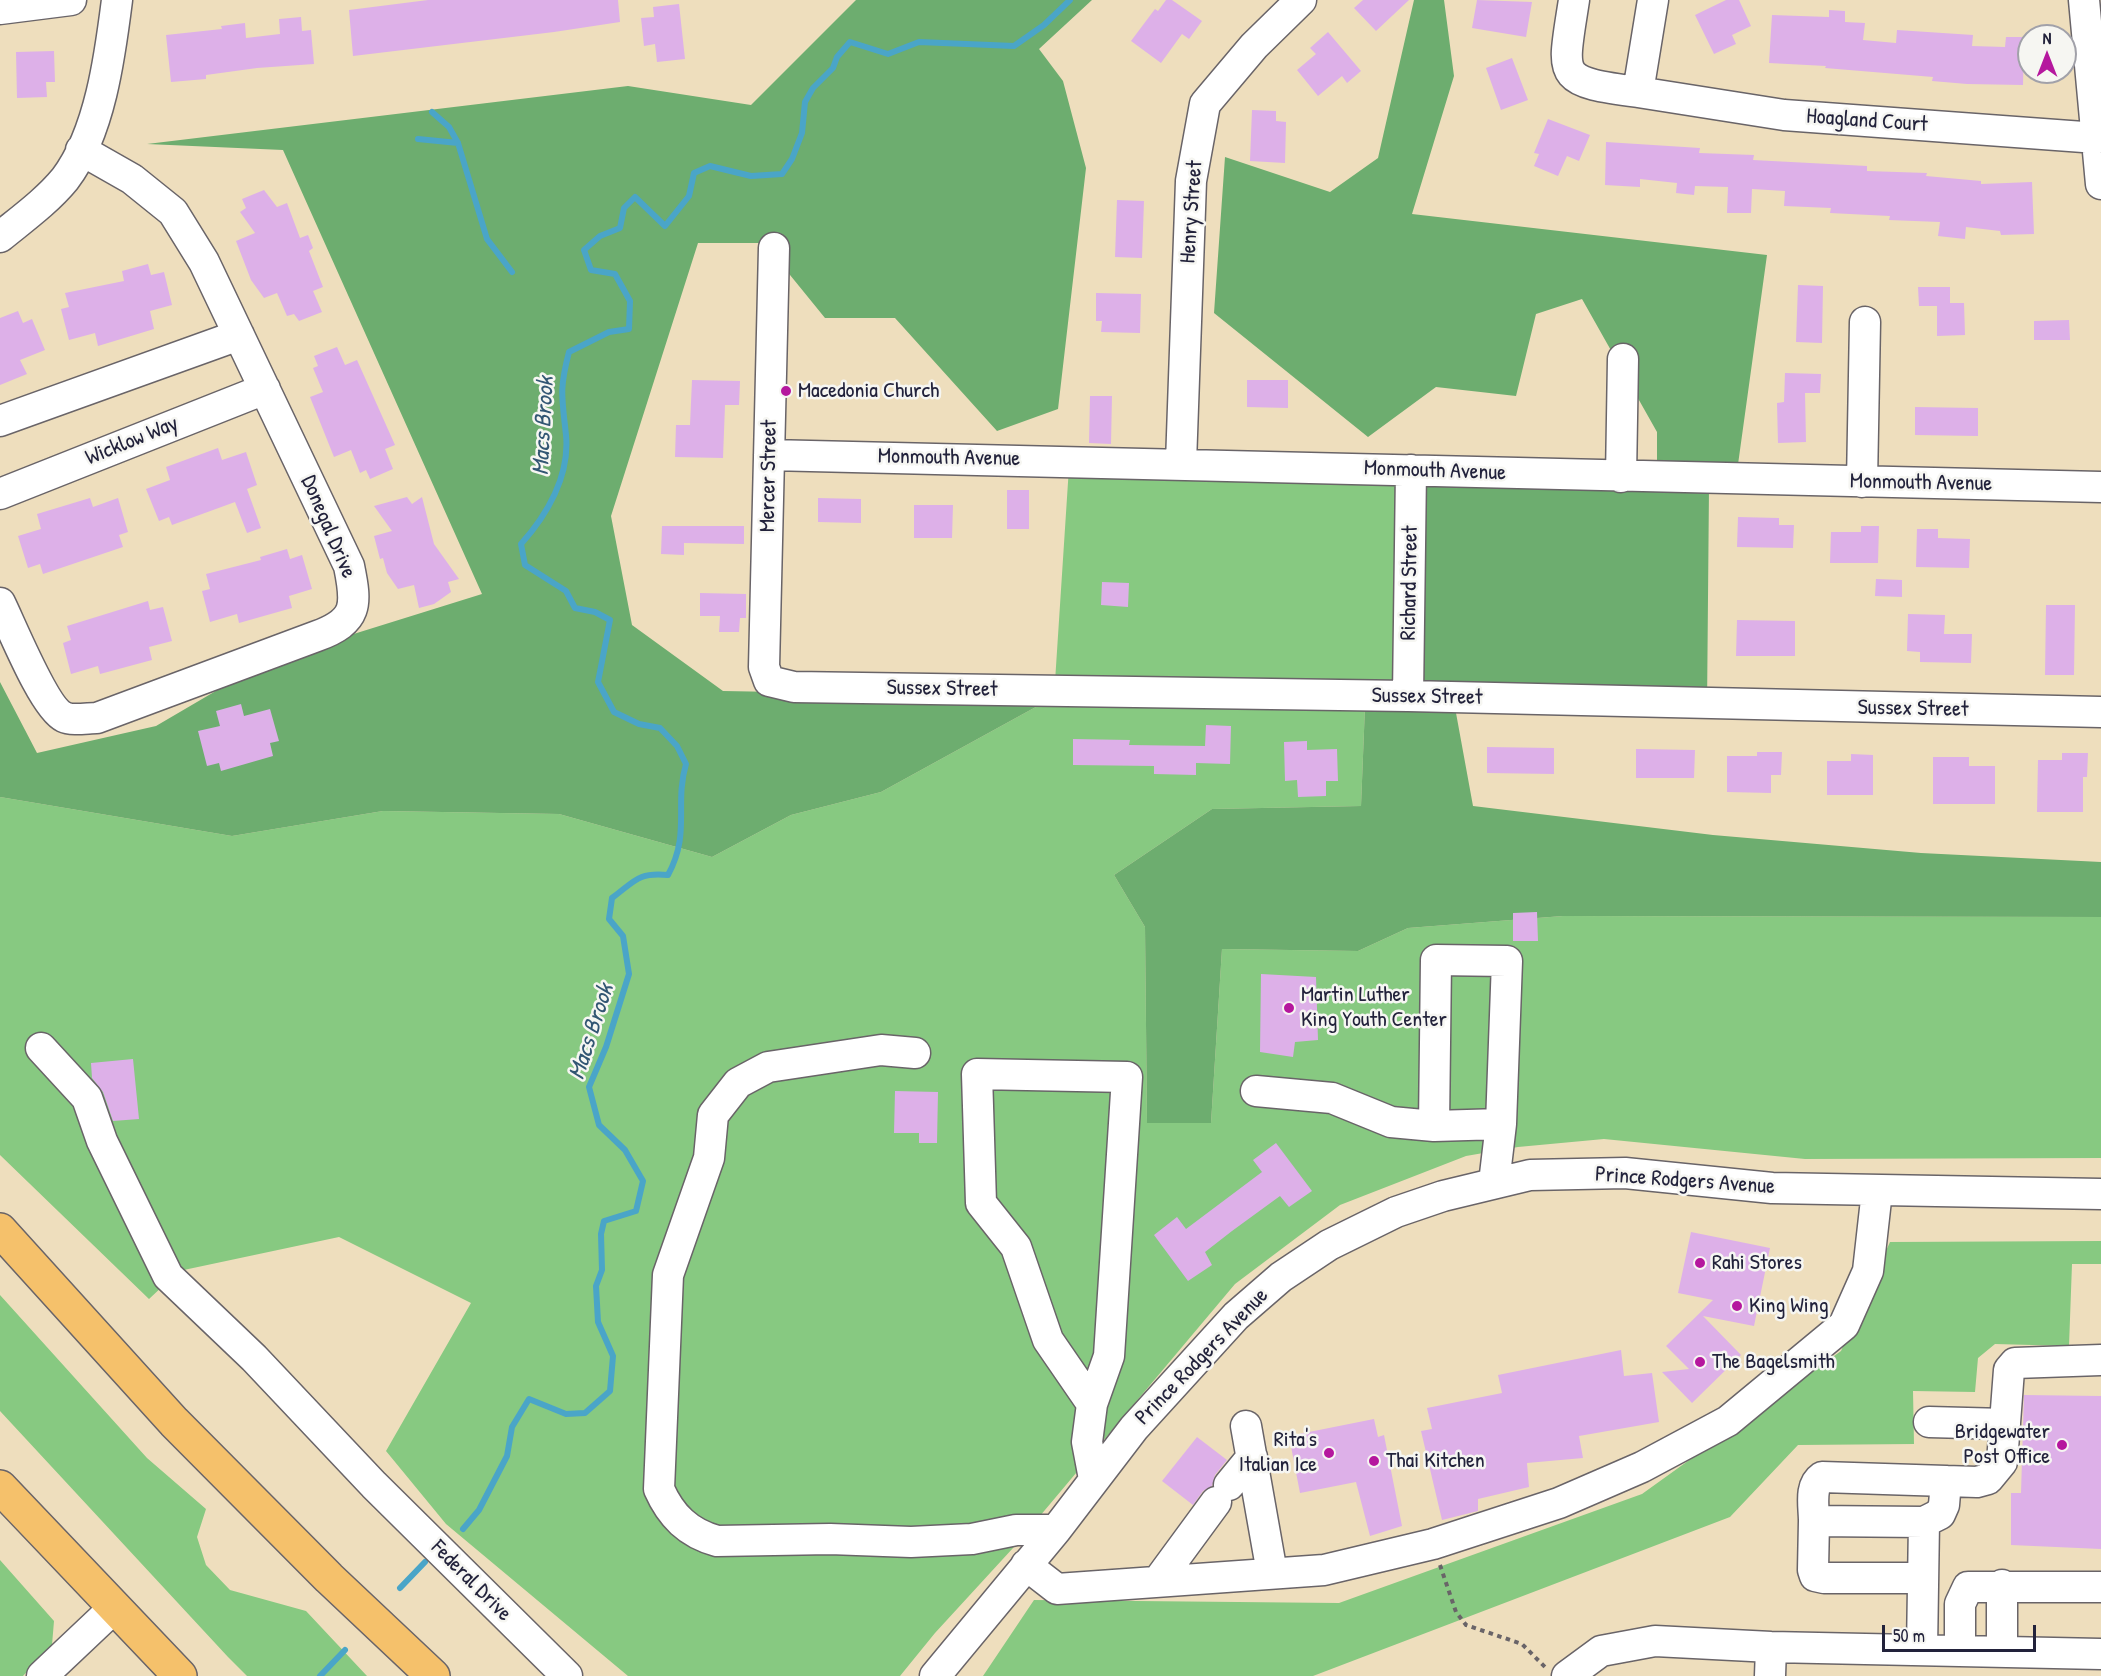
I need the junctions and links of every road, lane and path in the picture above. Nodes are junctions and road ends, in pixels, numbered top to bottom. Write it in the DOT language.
graph roads {
  1 [pos="72,0"];
  2 [pos="117,0"];
  3 [pos="1301,0"];
  4 [pos="1574,0"];
  5 [pos="1653,0"];
  6 [pos="2084,0"];
  7 [pos="0,9"];
  8 [pos="2096,74"];
  9 [pos="1638,92"];
  10 [pos="2097,138"];
  11 [pos="81,150"];
  12 [pos="2101,184"];
  13 [pos="0,237"];
  14 [pos="774,248"];
  15 [pos="1865,322"];
  16 [pos="239,335"];
  17 [pos="1623,359"];
  18 [pos="265,389"];
  19 [pos="0,421"];
  20 [pos="769,455"];
  21 [pos="1181,463"];
  22 [pos="1411,470"];
  23 [pos="1621,477"];
  24 [pos="1862,482"];
  25 [pos="2101,487"];
  26 [pos="0,494"];
  27 [pos="0,603"];
  28 [pos="764,667"];
  29 [pos="1408,696"];
  30 [pos="2101,712"];
  31 [pos="41,1048"];
  32 [pos="915,1053"];
  33 [pos="1256,1091"];
  34 [pos="1502,1124"];
  35 [pos="1434,1126"];
  36 [pos="1494,1183"];
  37 [pos="1877,1191"];
  38 [pos="2101,1194"];
  39 [pos="0,1230"];
  40 [pos="2101,1360"];
  41 [pos="1092,1404"];
  42 [pos="1929,1422"];
  43 [pos="2005,1424"];
  44 [pos="1246,1426"];
  45 [pos="1252,1457"];
  46 [pos="1094,1479"];
  47 [pos="1946,1481"];
  48 [pos="0,1487"];
  49 [pos="1814,1521"];
  50 [pos="1924,1522"];
  51 [pos="1056,1530"];
  52 [pos="1433,1544"];
  53 [pos="1026,1566"];
  54 [pos="1272,1573"];
  55 [pos="1923,1578"];
  56 [pos="1158,1581"];
  57 [pos="1989,1585"];
  58 [pos="2101,1587"];
  59 [pos="115,1607"];
  60 [pos="1922,1650"];
  61 [pos="1960,1651"];
  62 [pos="2002,1652"];
  63 [pos="2101,1654"];
  64 [pos="1771,1662"];
  65 [pos="1557,1672"];
  66 [pos="42,1676"];
  67 [pos="180,1676"];
  68 [pos="433,1676"];
  69 [pos="567,1676"];
  70 [pos="935,1676"];
  1 -- 7 [label="street"];
  2 -- 11 [label="street"];
  3 -- 21 [label="street, Henry Street"];
  4 -- 9 [label="street, Hoagland Court"];
  5 -- 9 [label="street"];
  6 -- 8 [label="street"];
  8 -- 10 [label="street"];
  9 -- 10 [label="street, Hoagland Court"];
  10 -- 12 [label="street"];
  11 -- 13 [label="street"];
  11 -- 16 [label="street, Donegal Drive"];
  14 -- 20 [label="street, Mercer Street"];
  15 -- 24 [label="street"];
  16 -- 18 [label="street, Donegal Drive"];
  16 -- 19 [label="street"];
  17 -- 23 [label="street"];
  18 -- 26 [label="street, Wicklow Way"];
  18 -- 27 [label="street, Donegal Drive"];
  20 -- 21 [label="street, Monmouth Avenue"];
  20 -- 28 [label="street, Mercer Street"];
  21 -- 22 [label="street, Monmouth Avenue"];
  22 -- 23 [label="street, Monmouth Avenue"];
  22 -- 29 [label="street, Richard Street"];
  23 -- 24 [label="street, Monmouth Avenue"];
  24 -- 25 [label="street, Monmouth Avenue"];
  28 -- 29 [label="street, Sussex Street"];
  29 -- 30 [label="street, Sussex Street"];
  31 -- 69 [label="street, Federal Drive"];
  32 -- 51 [label="street"];
  33 -- 35 [label="street"];
  34 -- 35 [label="street"];
  34 -- 35 [label="street"];
  34 -- 36 [label="street"];
  36 -- 37 [label="street, Prince Rodgers Avenue"];
  36 -- 46 [label="street, Prince Rodgers Avenue"];
  37 -- 38 [label="street, Prince Rodgers Avenue"];
  37 -- 52 [label="street"];
  39 -- 68 [label="highway"];
  40 -- 43 [label="street"];
  41 -- 41 [label="street"];
  41 -- 46 [label="street"];
  42 -- 43 [label="street"];
  43 -- 47 [label="street"];
  44 -- 45 [label="street"];
  45 -- 54 [label="street"];
  45 -- 56 [label="street"];
  46 -- 51 [label="street, Prince Rodgers Avenue"];
  47 -- 49 [label="street"];
  47 -- 50 [label="street"];
  48 -- 59 [label="highway"];
  49 -- 50 [label="street"];
  49 -- 55 [label="street"];
  50 -- 55 [label="street"];
  51 -- 53 [label="street, Prince Rodgers Avenue"];
  52 -- 54 [label="street"];
  52 -- 65 [label="path"];
  53 -- 56 [label="street"];
  53 -- 70 [label="street, Prince Rodgers Avenue"];
  54 -- 56 [label="street"];
  55 -- 60 [label="street"];
  57 -- 58 [label="street"];
  57 -- 61 [label="street"];
  57 -- 62 [label="street"];
  59 -- 66 [label="street"];
  59 -- 67 [label="highway"];
  60 -- 61 [label="street"];
  60 -- 64 [label="street"];
  61 -- 62 [label="street"];
  62 -- 63 [label="street"];
  64 -- 65 [label="street"];
}
